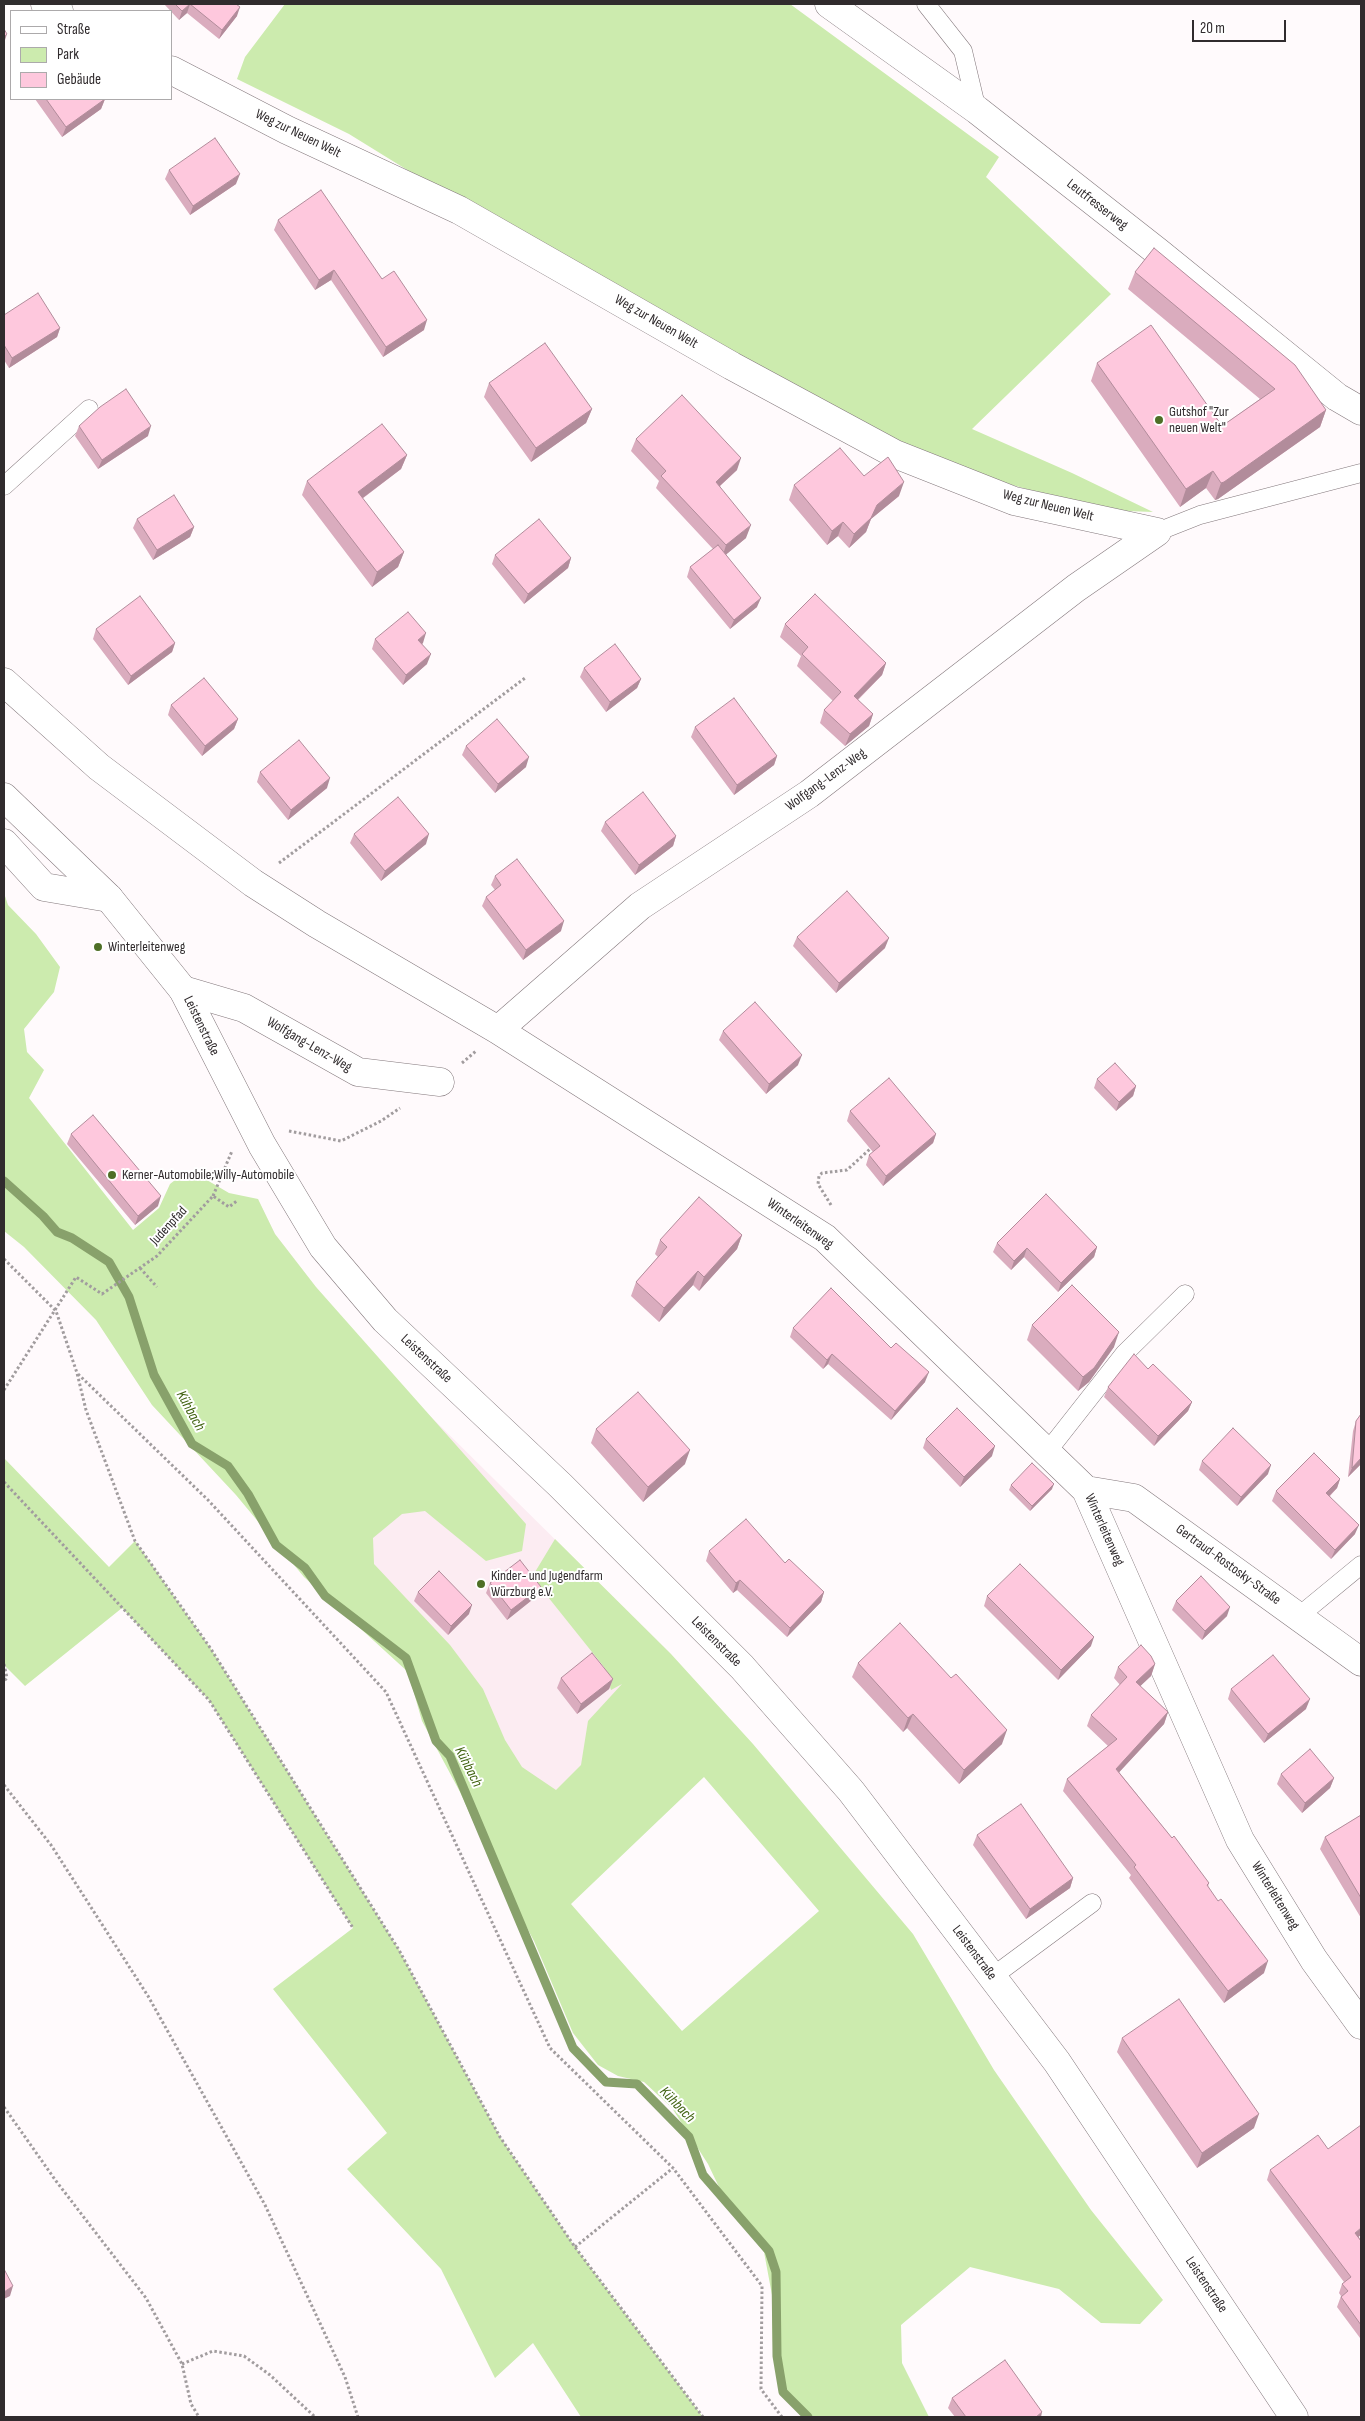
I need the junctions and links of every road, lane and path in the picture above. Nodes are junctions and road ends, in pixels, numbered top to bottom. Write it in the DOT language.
graph roads {
  1 [pos="45,4"];
  2 [pos="829,4"];
  3 [pos="926,4"];
  4 [pos="58,10"];
  5 [pos="172,71"];
  6 [pos="977,110"];
  7 [pos="89,409"];
  8 [pos="1361,411"];
  9 [pos="1361,473"];
  10 [pos="4,486"];
  11 [pos="1156,532"];
  12 [pos="525,678"];
  13 [pos="4,682"];
  14 [pos="4,797"];
  15 [pos="4,843"];
  16 [pos="253,883"];
  17 [pos="109,898"];
  18 [pos="183,990"];
  19 [pos="498,1030"];
  20 [pos="440,1082"];
  21 [pos="870,1149"];
  22 [pos="231,1151"];
  23 [pos="213,1196"];
  24 [pos="238,1200"];
  25 [pos="826,1238"];
  26 [pos="4,1259"];
  27 [pos="140,1268"];
  28 [pos="157,1286"];
  29 [pos="1185,1294"];
  30 [pos="56,1311"];
  31 [pos="77,1374"];
  32 [pos="4,1390"];
  33 [pos="1047,1452"];
  34 [pos="4,1482"];
  35 [pos="1086,1490"];
  36 [pos="1361,1565"];
  37 [pos="1299,1616"];
  38 [pos="1361,1662"];
  39 [pos="4,1664"];
  40 [pos="4,1681"];
  41 [pos="4,1785"];
  42 [pos="1092,1903"];
  43 [pos="353,1928"];
  44 [pos="992,1977"];
  45 [pos="1361,2025"];
  46 [pos="4,2107"];
  47 [pos="673,2168"];
  48 [pos="576,2247"];
  49 [pos="182,2364"];
  50 [pos="199,2417"];
  51 [pos="314,2417"];
  52 [pos="358,2417"];
  53 [pos="704,2417"];
  54 [pos="782,2417"];
  55 [pos="1294,2417"];
  1 -- 4 [label="street"];
  2 -- 6 [label="street, Leutfresserweg"];
  3 -- 6 [label="lane"];
  5 -- 11 [label="street, Weg zur Neuen Welt"];
  6 -- 8 [label="street, Leutfresserweg"];
  7 -- 10 [label="lane"];
  9 -- 11 [label="lane"];
  11 -- 19 [label="street, Wolfgang-Lenz-Weg"];
  12 -- 16 [label="path"];
  13 -- 16 [label="street, Winterleitenweg"];
  14 -- 17 [label="street, Leistenstraße"];
  15 -- 17 [label="street"];
  16 -- 19 [label="street, Winterleitenweg"];
  17 -- 18 [label="street, Leistenstraße"];
  18 -- 20 [label="street, Wolfgang-Lenz-Weg"];
  18 -- 44 [label="street, Leistenstraße"];
  19 -- 25 [label="street, Winterleitenweg"];
  21 -- 25 [label="path"];
  22 -- 23 [label="path, Judenpfad"];
  23 -- 24 [label="path"];
  23 -- 27 [label="path, Judenpfad"];
  25 -- 33 [label="street, Winterleitenweg"];
  26 -- 30 [label="path"];
  27 -- 28 [label="path"];
  27 -- 30 [label="path, Judenpfad"];
  29 -- 33 [label="lane"];
  30 -- 31 [label="path"];
  30 -- 32 [label="path"];
  31 -- 47 [label="path"];
  31 -- 48 [label="path"];
  33 -- 35 [label="street, Winterleitenweg"];
  34 -- 43 [label="path"];
  35 -- 37 [label="street, Gertraud-Rostosky-Straße"];
  35 -- 45 [label="street, Winterleitenweg"];
  36 -- 37 [label="lane"];
  37 -- 38 [label="street, Gertraud-Rostosky-Straße"];
  39 -- 40 [label="path"];
  41 -- 52 [label="path"];
  42 -- 44 [label="lane"];
  44 -- 55 [label="street, Leistenstraße"];
  46 -- 49 [label="path"];
  47 -- 48 [label="path"];
  47 -- 54 [label="path"];
  48 -- 53 [label="path"];
  49 -- 50 [label="path"];
  49 -- 51 [label="path"];
}
